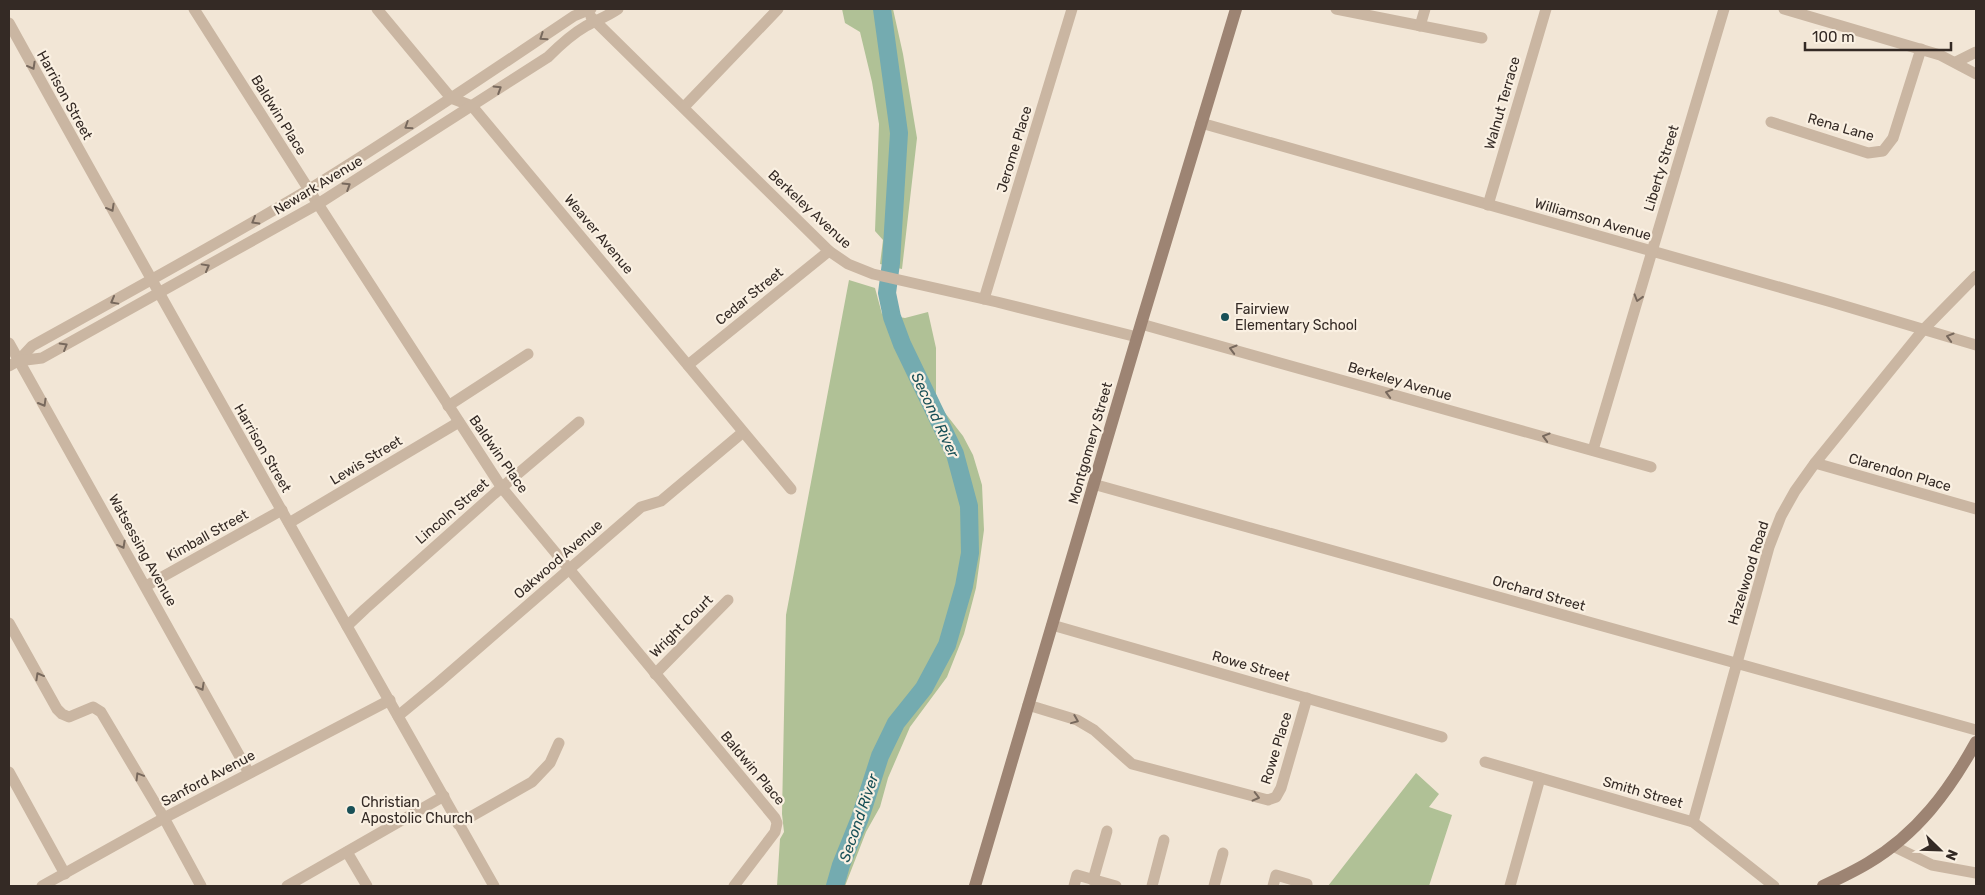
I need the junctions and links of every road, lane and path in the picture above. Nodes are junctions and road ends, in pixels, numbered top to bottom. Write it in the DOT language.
graph roads {
  1 [pos="194,9"];
  2 [pos="377,9"];
  3 [pos="618,9"];
  4 [pos="778,9"];
  5 [pos="1072,9"];
  6 [pos="1236,9"];
  7 [pos="1336,9"];
  8 [pos="1425,9"];
  9 [pos="1546,9"];
  10 [pos="1724,9"];
  11 [pos="1784,9"];
  12 [pos="586,10"];
  13 [pos="596,22"];
  14 [pos="9,23"];
  15 [pos="1420,26"];
  16 [pos="1482,38"];
  17 [pos="1921,49"];
  18 [pos="1976,52"];
  19 [pos="1956,62"];
  20 [pos="1976,74"];
  21 [pos="451,98"];
  22 [pos="472,106"];
  23 [pos="684,107"];
  24 [pos="1771,122"];
  25 [pos="1201,123"];
  26 [pos="308,189"];
  27 [pos="318,204"];
  28 [pos="1488,205"];
  29 [pos="829,251"];
  30 [pos="1652,251"];
  31 [pos="1976,276"];
  32 [pos="151,281"];
  33 [pos="158,293"];
  34 [pos="984,299"];
  35 [pos="1141,324"];
  36 [pos="1923,330"];
  37 [pos="1137,337"];
  38 [pos="9,343"];
  39 [pos="1976,345"];
  40 [pos="528,354"];
  41 [pos="14,363"];
  42 [pos="688,365"];
  43 [pos="448,406"];
  44 [pos="459,422"];
  45 [pos="580,422"];
  46 [pos="742,433"];
  47 [pos="1593,450"];
  48 [pos="1815,462"];
  49 [pos="1651,467"];
  50 [pos="1093,484"];
  51 [pos="502,488"];
  52 [pos="791,489"];
  53 [pos="282,510"];
  54 [pos="1976,510"];
  55 [pos="289,523"];
  56 [pos="569,568"];
  57 [pos="146,586"];
  58 [pos="728,600"];
  59 [pos="9,623"];
  60 [pos="1052,625"];
  61 [pos="347,626"];
  62 [pos="1736,663"];
  63 [pos="655,674"];
  64 [pos="1307,698"];
  65 [pos="390,700"];
  66 [pos="1028,705"];
  67 [pos="398,716"];
  68 [pos="1976,730"];
  69 [pos="1442,736"];
  70 [pos="1976,742"];
  71 [pos="559,743"];
  72 [pos="1485,762"];
  73 [pos="9,772"];
  74 [pos="249,773"];
  75 [pos="1540,778"];
  76 [pos="444,796"];
  77 [pos="164,818"];
  78 [pos="1693,822"];
  79 [pos="458,824"];
  80 [pos="1108,831"];
  81 [pos="1164,840"];
  82 [pos="1893,846"];
  83 [pos="347,852"];
  84 [pos="1223,853"];
  85 [pos="1976,873"];
  86 [pos="65,874"];
  87 [pos="1093,880"];
  88 [pos="42,886"];
  89 [pos="201,886"];
  90 [pos="287,886"];
  91 [pos="367,886"];
  92 [pos="494,886"];
  93 [pos="734,886"];
  94 [pos="975,886"];
  95 [pos="1074,886"];
  96 [pos="1116,886"];
  97 [pos="1152,886"];
  98 [pos="1214,886"];
  99 [pos="1273,886"];
  100 [pos="1307,886"];
  101 [pos="1510,886"];
  102 [pos="1774,886"];
  103 [pos="1823,886"];
  1 -- 26 [label="street, Baldwin Place"];
  2 -- 21 [label="street, Weaver Avenue"];
  3 -- 13 [label="street, Newark Avenue"];
  4 -- 23 [label="street"];
  5 -- 34 [label="street, Jerome Place"];
  6 -- 25 [label="street, Montgomery Street"];
  7 -- 15 [label="street"];
  8 -- 15 [label="street"];
  9 -- 28 [label="street, Walnut Terrace"];
  10 -- 30 [label="street, Liberty Street"];
  11 -- 17 [label="street"];
  12 -- 13 [label="street, Berkeley Avenue"];
  12 -- 21 [label="street, Newark Avenue, one-way"];
  22 -- 13 [label="street, Newark Avenue, one-way"];
  13 -- 23 [label="street, Berkeley Avenue"];
  14 -- 32 [label="street, Harrison Street, one-way"];
  15 -- 16 [label="street"];
  17 -- 19 [label="street"];
  17 -- 24 [label="street, Rena Lane"];
  18 -- 19 [label="street"];
  19 -- 20 [label="street"];
  21 -- 22 [label="street, Weaver Avenue"];
  21 -- 26 [label="street, Newark Avenue, one-way"];
  27 -- 22 [label="street, Newark Avenue, one-way"];
  22 -- 42 [label="street, Weaver Avenue"];
  23 -- 29 [label="street, Berkeley Avenue"];
  25 -- 28 [label="street, Williamson Avenue"];
  25 -- 35 [label="street, Montgomery Street"];
  26 -- 27 [label="street, Baldwin Place"];
  26 -- 32 [label="street, Newark Avenue, one-way"];
  33 -- 27 [label="street, Newark Avenue, one-way"];
  27 -- 43 [label="street, Baldwin Place"];
  28 -- 30 [label="street, Williamson Avenue"];
  29 -- 34 [label="street, Berkeley Avenue"];
  29 -- 42 [label="street, Cedar Street"];
  30 -- 36 [label="street, Williamson Avenue"];
  30 -- 47 [label="street, Liberty Street, one-way"];
  31 -- 36 [label="street, Hazelwood Road"];
  32 -- 33 [label="street, Harrison Street"];
  32 -- 41 [label="street, Newark Avenue, one-way"];
  41 -- 33 [label="street, Newark Avenue, one-way"];
  33 -- 53 [label="street, Harrison Street"];
  34 -- 37 [label="street, Berkeley Avenue"];
  35 -- 37 [label="street, Montgomery Street"];
  47 -- 35 [label="street, Berkeley Avenue, one-way"];
  39 -- 36 [label="street, Williamson Avenue, one-way"];
  36 -- 48 [label="street, Hazelwood Road"];
  37 -- 50 [label="street, Montgomery Street"];
  38 -- 41 [label="street, Watsessing Avenue"];
  40 -- 43 [label="street"];
  41 -- 57 [label="street, Watsessing Avenue, one-way"];
  42 -- 46 [label="street, Weaver Avenue"];
  43 -- 44 [label="street, Baldwin Place"];
  44 -- 51 [label="street, Baldwin Place"];
  44 -- 55 [label="street, Lewis Street"];
  45 -- 51 [label="street, Lincoln Street"];
  46 -- 52 [label="street, Weaver Avenue"];
  46 -- 56 [label="street, Oakwood Avenue"];
  47 -- 49 [label="street, Berkeley Avenue"];
  48 -- 54 [label="street, Clarendon Place"];
  48 -- 62 [label="street, Hazelwood Road"];
  50 -- 60 [label="street, Montgomery Street"];
  50 -- 62 [label="street, Orchard Street"];
  51 -- 56 [label="street, Baldwin Place"];
  51 -- 61 [label="street, Lincoln Street"];
  53 -- 55 [label="street, Harrison Street"];
  53 -- 57 [label="street, Kimball Street"];
  55 -- 61 [label="street, Harrison Street"];
  56 -- 63 [label="street, Baldwin Place"];
  56 -- 67 [label="street, Oakwood Avenue"];
  57 -- 74 [label="street, Watsessing Avenue, one-way"];
  58 -- 63 [label="street, Wright Court"];
  77 -- 59 [label="street, one-way"];
  60 -- 64 [label="street, Rowe Street"];
  60 -- 66 [label="street, Montgomery Street"];
  61 -- 65 [label="street, Harrison Street"];
  62 -- 68 [label="street, Orchard Street"];
  62 -- 78 [label="street, Hazelwood Road"];
  63 -- 93 [label="street, Baldwin Place"];
  66 -- 64 [label="street, Rowe Place, one-way"];
  64 -- 69 [label="street, Rowe Street"];
  65 -- 67 [label="street, Harrison Street"];
  65 -- 74 [label="street, Sanford Avenue"];
  66 -- 94 [label="street, Montgomery Street"];
  67 -- 76 [label="street, Harrison Street"];
  70 -- 82 [label="street"];
  71 -- 79 [label="street"];
  72 -- 75 [label="street, Smith Street"];
  73 -- 86 [label="street"];
  74 -- 77 [label="street, Sanford Avenue"];
  75 -- 78 [label="street, Smith Street"];
  75 -- 101 [label="street"];
  76 -- 79 [label="street, Harrison Street"];
  76 -- 83 [label="street"];
  77 -- 86 [label="street, Sanford Avenue"];
  77 -- 89 [label="street"];
  78 -- 102 [label="street, Smith Street"];
  79 -- 92 [label="street, Harrison Street"];
  80 -- 87 [label="street"];
  81 -- 97 [label="street"];
  82 -- 85 [label="street"];
  82 -- 103 [label="street"];
  83 -- 90 [label="street"];
  83 -- 91 [label="street"];
  84 -- 98 [label="street"];
  86 -- 88 [label="street, Sanford Avenue"];
  87 -- 95 [label="street"];
  87 -- 96 [label="street"];
  99 -- 100 [label="street"];
}
